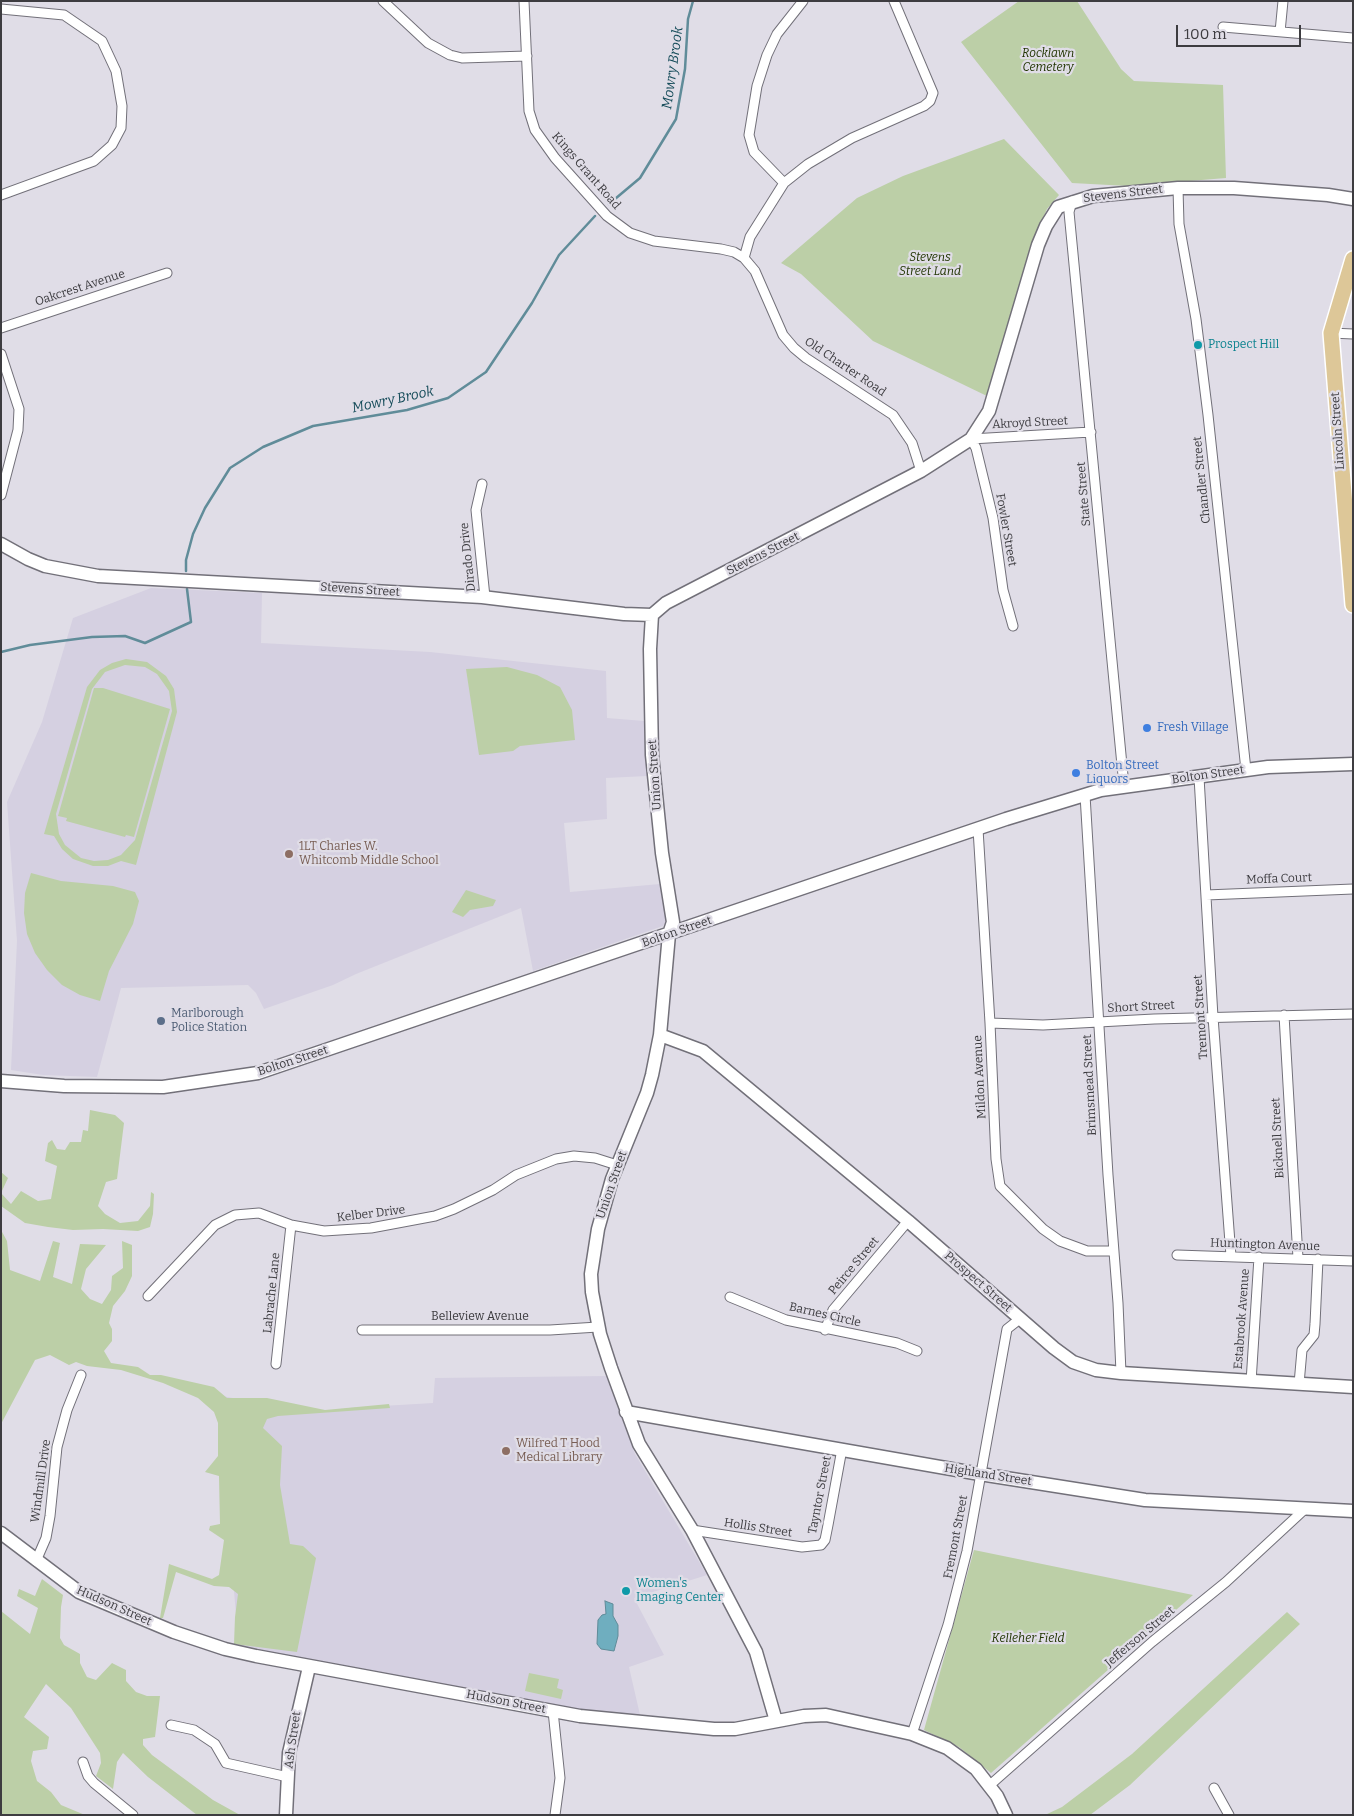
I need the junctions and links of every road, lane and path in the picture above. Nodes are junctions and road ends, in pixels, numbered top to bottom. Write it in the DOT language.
graph roads {
  1 [pos="383,1"];
  2 [pos="524,1"];
  3 [pos="803,1"];
  4 [pos="894,1"];
  5 [pos="1283,1"];
  6 [pos="1,9"];
  7 [pos="1223,27"];
  8 [pos="1280,32"];
  9 [pos="1353,38"];
  10 [pos="527,56"];
  11 [pos="784,182"];
  12 [pos="1178,188"];
  13 [pos="1,194"];
  14 [pos="1353,200"];
  15 [pos="1072,201"];
  16 [pos="744,258"];
  17 [pos="1353,259"];
  18 [pos="167,273"];
  19 [pos="1,328"];
  20 [pos="1331,333"];
  21 [pos="1353,334"];
  22 [pos="1,354"];
  23 [pos="1091,432"];
  24 [pos="971,439"];
  25 [pos="921,471"];
  26 [pos="482,484"];
  27 [pos="1,495"];
  28 [pos="1,544"];
  29 [pos="485,598"];
  30 [pos="1353,605"];
  31 [pos="652,615"];
  32 [pos="1013,626"];
  33 [pos="1353,764"];
  34 [pos="1246,770"];
  35 [pos="1200,777"];
  36 [pos="1124,786"];
  37 [pos="1085,795"];
  38 [pos="978,829"];
  39 [pos="1353,889"];
  40 [pos="1206,895"];
  41 [pos="669,934"];
  42 [pos="1353,1014"];
  43 [pos="1284,1015"];
  44 [pos="1213,1017"];
  45 [pos="1099,1022"];
  46 [pos="990,1023"];
  47 [pos="660,1034"];
  48 [pos="1,1081"];
  49 [pos="618,1165"];
  50 [pos="908,1222"];
  51 [pos="291,1225"];
  52 [pos="1114,1251"];
  53 [pos="1177,1255"];
  54 [pos="1230,1256"];
  55 [pos="1259,1257"];
  56 [pos="1298,1258"];
  57 [pos="1318,1259"];
  58 [pos="1353,1261"];
  59 [pos="148,1296"];
  60 [pos="730,1297"];
  61 [pos="1021,1318"];
  62 [pos="598,1327"];
  63 [pos="362,1330"];
  64 [pos="825,1330"];
  65 [pos="917,1351"];
  66 [pos="276,1364"];
  67 [pos="1121,1374"];
  68 [pos="81,1375"];
  69 [pos="1251,1382"];
  70 [pos="1299,1384"];
  71 [pos="1353,1388"];
  72 [pos="626,1412"];
  73 [pos="842,1449"];
  74 [pos="980,1474"];
  75 [pos="1306,1508"];
  76 [pos="1353,1511"];
  77 [pos="692,1530"];
  78 [pos="1,1533"];
  79 [pos="821,1545"];
  80 [pos="36,1561"];
  81 [pos="309,1667"];
  82 [pos="553,1711"];
  83 [pos="776,1721"];
  84 [pos="171,1725"];
  85 [pos="912,1734"];
  86 [pos="83,1762"];
  87 [pos="288,1777"];
  88 [pos="990,1785"];
  89 [pos="1214,1788"];
  90 [pos="133,1815"];
  91 [pos="286,1815"];
  92 [pos="554,1815"];
  93 [pos="1006,1815"];
  94 [pos="1229,1815"];
  1 -- 10 [label="street"];
  2 -- 10 [label="street, Kings Grant Road"];
  3 -- 11 [label="street"];
  4 -- 11 [label="street"];
  5 -- 8 [label="street"];
  6 -- 13 [label="street"];
  7 -- 8 [label="street"];
  8 -- 9 [label="street"];
  10 -- 16 [label="street, Kings Grant Road"];
  11 -- 16 [label="street"];
  12 -- 14 [label="street, Stevens Street"];
  12 -- 15 [label="street, Stevens Street"];
  12 -- 34 [label="street, Chandler Street"];
  15 -- 23 [label="street, State Street"];
  15 -- 24 [label="street, Stevens Street"];
  16 -- 25 [label="street, Old Charter Road"];
  17 -- 20 [label="main road, Lincoln Street"];
  18 -- 19 [label="street, Oakcrest Avenue"];
  20 -- 21 [label="street"];
  20 -- 30 [label="main road, Lincoln Street"];
  22 -- 27 [label="street"];
  23 -- 24 [label="street, Akroyd Street"];
  23 -- 36 [label="street, State Street"];
  24 -- 25 [label="street, Stevens Street"];
  24 -- 32 [label="street, Fowler Street"];
  25 -- 31 [label="street, Stevens Street"];
  26 -- 29 [label="street, Dirado Drive"];
  28 -- 29 [label="street, Stevens Street"];
  29 -- 31 [label="street, Stevens Street"];
  31 -- 41 [label="street, Union Street"];
  33 -- 34 [label="street, Bolton Street"];
  34 -- 35 [label="street, Bolton Street"];
  35 -- 36 [label="street, Bolton Street"];
  35 -- 40 [label="street, Tremont Street"];
  36 -- 37 [label="street, Bolton Street"];
  37 -- 38 [label="street, Bolton Street"];
  37 -- 45 [label="street, Brimsmead Street"];
  38 -- 41 [label="street, Bolton Street"];
  38 -- 46 [label="street, Mildon Avenue"];
  39 -- 40 [label="street, Moffa Court"];
  40 -- 44 [label="street, Tremont Street"];
  41 -- 47 [label="street, Union Street"];
  41 -- 48 [label="street, Bolton Street"];
  42 -- 43 [label="street, Short Street"];
  43 -- 44 [label="street, Short Street"];
  43 -- 56 [label="street, Bicknell Street"];
  44 -- 45 [label="street, Short Street"];
  44 -- 54 [label="street, Tremont Street"];
  45 -- 46 [label="street, Short Street"];
  45 -- 52 [label="street, Brimsmead Street"];
  46 -- 52 [label="street, Mildon Avenue"];
  47 -- 49 [label="street, Union Street"];
  47 -- 50 [label="street, Prospect Street"];
  49 -- 51 [label="street, Kelber Drive"];
  49 -- 62 [label="street, Union Street"];
  50 -- 61 [label="street, Prospect Street"];
  50 -- 64 [label="street, Peirce Street"];
  51 -- 59 [label="street, Kelber Drive"];
  51 -- 66 [label="street, Labrache Lane"];
  52 -- 67 [label="street, Brimsmead Street"];
  53 -- 54 [label="street, Huntington Avenue"];
  54 -- 55 [label="street, Huntington Avenue"];
  55 -- 56 [label="street, Huntington Avenue"];
  55 -- 69 [label="street, Estabrook Avenue"];
  56 -- 57 [label="street, Huntington Avenue"];
  57 -- 58 [label="street, Huntington Avenue"];
  57 -- 70 [label="street"];
  60 -- 64 [label="street, Barnes Circle"];
  61 -- 67 [label="street, Prospect Street"];
  61 -- 74 [label="street, Fremont Street"];
  62 -- 63 [label="street, Belleview Avenue"];
  62 -- 72 [label="street, Union Street"];
  64 -- 65 [label="street, Barnes Circle"];
  67 -- 69 [label="street, Prospect Street"];
  68 -- 80 [label="street, Windmill Drive"];
  69 -- 70 [label="street, Prospect Street"];
  70 -- 71 [label="street, Prospect Street"];
  72 -- 73 [label="street, Highland Street"];
  72 -- 77 [label="street, Union Street"];
  73 -- 74 [label="street, Highland Street"];
  73 -- 79 [label="street, Tayntor Street"];
  74 -- 75 [label="street, Highland Street"];
  74 -- 85 [label="street, Fremont Street"];
  75 -- 76 [label="street, Highland Street"];
  75 -- 88 [label="street, Jefferson Street"];
  77 -- 79 [label="street, Hollis Street"];
  77 -- 83 [label="street, Union Street"];
  78 -- 80 [label="street, Hudson Street"];
  80 -- 81 [label="street, Hudson Street"];
  81 -- 82 [label="street, Hudson Street"];
  81 -- 87 [label="street, Ash Street"];
  82 -- 83 [label="street, Hudson Street"];
  82 -- 92 [label="street"];
  83 -- 85 [label="street, Hudson Street"];
  84 -- 87 [label="street"];
  85 -- 88 [label="street, Hudson Street"];
  86 -- 90 [label="street"];
  87 -- 91 [label="street, Ash Street"];
  88 -- 93 [label="street, Hudson Street"];
  89 -- 94 [label="street"];
}
